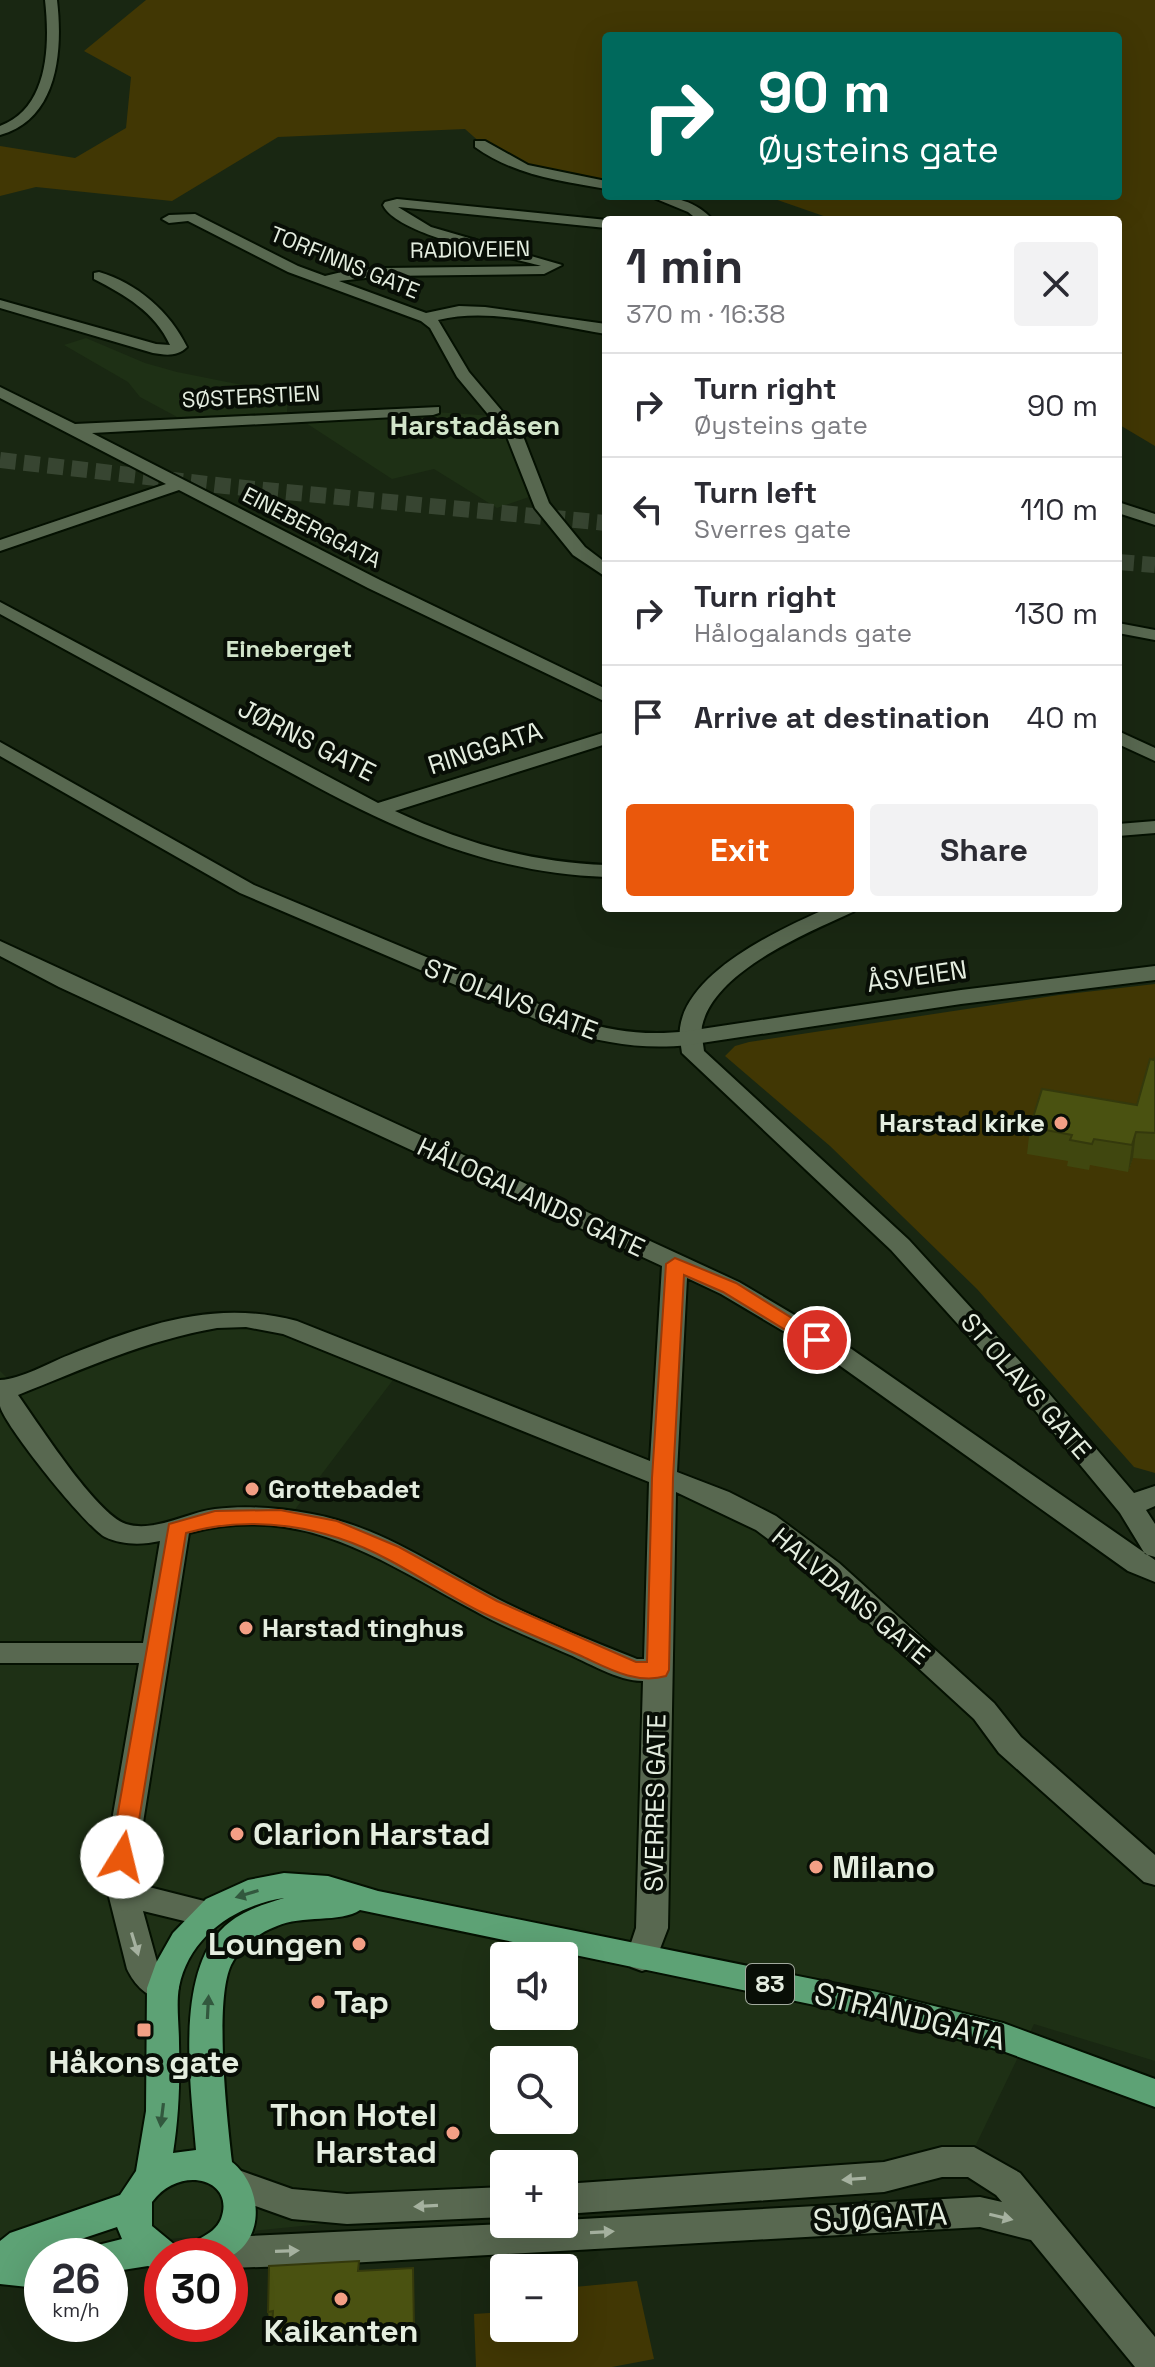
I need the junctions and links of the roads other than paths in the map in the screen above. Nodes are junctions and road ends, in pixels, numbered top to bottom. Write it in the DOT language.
graph roads {
  1 [pos="51,0"];
  2 [pos="0,131"];
  3 [pos="480,144"];
  4 [pos="602,184"];
  5 [pos="667,200"];
  6 [pos="701,216"];
  7 [pos="169,219"];
  8 [pos="602,224"];
  9 [pos="99,276"];
  10 [pos="324,281"];
  11 [pos="0,304"];
  12 [pos="426,318"];
  13 [pos="602,328"];
  14 [pos="0,392"];
  15 [pos="433,410"];
  16 [pos="71,429"];
  17 [pos="181,484"];
  18 [pos="1122,508"];
  19 [pos="1155,520"];
  20 [pos="0,546"];
  21 [pos="602,569"];
  22 [pos="0,607"];
  23 [pos="1122,629"];
  24 [pos="1155,635"];
  25 [pos="602,694"];
  26 [pos="602,739"];
  27 [pos="1122,739"];
  28 [pos="0,748"];
  29 [pos="1155,755"];
  30 [pos="380,809"];
  31 [pos="1155,827"];
  32 [pos="1122,830"];
  33 [pos="602,871"];
  34 [pos="837,912"];
  35 [pos="0,947"];
  36 [pos="1155,973"];
  37 [pos="688,1038"];
  38 [pos="675,1264"];
  39 [pos="1,1391"];
  40 [pos="663,1478"];
  41 [pos="1142,1501"];
  42 [pos="176,1529"];
  43 [pos="1155,1547"];
  44 [pos="1155,1572"];
  45 [pos="0,1653"];
  46 [pos="154,1653"];
  47 [pos="658,1670"];
  48 [pos="1155,1873"];
  49 [pos="122,1892"];
  50 [pos="378,1903"];
  51 [pos="209,1914"];
  52 [pos="642,1958"];
  53 [pos="163,1988"];
  54 [pos="1155,2093"];
  55 [pos="224,2176"];
  56 [pos="142,2192"];
  57 [pos="578,2198"];
  58 [pos="490,2203"];
  59 [pos="1042,2227"];
  60 [pos="228,2238"];
  61 [pos="144,2241"];
  62 [pos="248,2252"];
  63 [pos="0,2262"];
  64 [pos="0,2268"];
  65 [pos="24,2271"];
  66 [pos="1155,2364"];
  1 -- 2 [label="street"];
  3 -- 4 [label="street"];
  5 -- 6 [label="street"];
  7 -- 10 [label="street, TORFINNS GATE"];
  8 -- 10 [label="street, RADIOVEIEN"];
  9 -- 11 [label="street"];
  10 -- 12 [label="street, TORFINNS GATE"];
  12 -- 13 [label="street, TORFINNS GATE"];
  12 -- 21 [label="street"];
  14 -- 16 [label="street, EINEBERGGATA"];
  15 -- 16 [label="street, SØSTERSTIEN"];
  16 -- 17 [label="street, EINEBERGGATA"];
  17 -- 20 [label="street"];
  17 -- 25 [label="street, EINEBERGGATA"];
  18 -- 19 [label="street"];
  22 -- 30 [label="street, JØRNS GATE"];
  23 -- 24 [label="street"];
  26 -- 30 [label="street, RINGGATA"];
  27 -- 29 [label="street"];
  28 -- 37 [label="street, ST OLAVS GATE"];
  30 -- 33 [label="street, JØRNS GATE"];
  31 -- 32 [label="street"];
  34 -- 37 [label="street"];
  35 -- 38 [label="street, HÅLOGALANDS GATE"];
  36 -- 37 [label="street, ÅSVEIEN"];
  37 -- 41 [label="street, ST OLAVS GATE"];
  38 -- 40 [label="street, SVERRES GATE"];
  38 -- 44 [label="street, HÅLOGALANDS GATE"];
  39 -- 40 [label="street, HALVDANS GATE"];
  39 -- 42 [label="street"];
  40 -- 47 [label="street, SVERRES GATE"];
  40 -- 48 [label="street, HALVDANS GATE"];
  41 -- 43 [label="street"];
  42 -- 46 [label="street"];
  42 -- 47 [label="street"];
  45 -- 46 [label="street"];
  46 -- 49 [label="street"];
  47 -- 52 [label="street, SVERRES GATE"];
  49 -- 51 [label="street"];
  49 -- 53 [label="street, one-way"];
  50 -- 51 [label="highway, 83, one-way"];
  50 -- 52 [label="highway, STRANDGATA / 83"];
  55 -- 50 [label="highway, 83, one-way"];
  51 -- 53 [label="highway, 83"];
  52 -- 54 [label="highway, STRANDGATA / 83"];
  53 -- 56 [label="highway, 83, one-way"];
  55 -- 56 [label="highway"];
  58 -- 55 [label="street, one-way"];
  55 -- 60 [label="highway, 83"];
  56 -- 61 [label="highway, 83"];
  56 -- 63 [label="highway"];
  59 -- 57 [label="street, SJØGATA, one-way"];
  62 -- 59 [label="street, SJØGATA, one-way"];
  59 -- 66 [label="street"];
  64 -- 65 [label="highway"];
}
